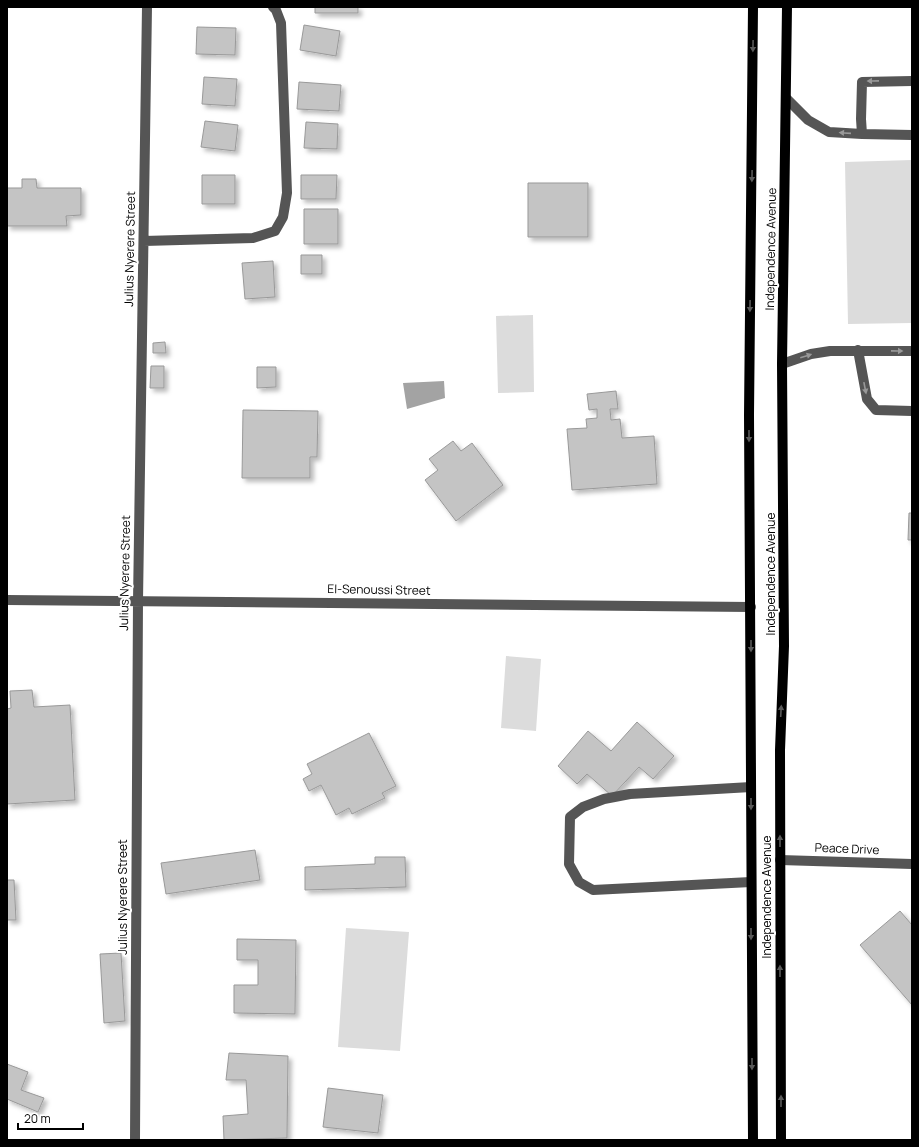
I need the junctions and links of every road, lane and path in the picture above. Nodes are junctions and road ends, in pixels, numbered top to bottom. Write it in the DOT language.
graph roads {
  1 [pos="147,7"];
  2 [pos="273,7"];
  3 [pos="753,7"];
  4 [pos="787,7"];
  5 [pos="912,81"];
  6 [pos="786,98"];
  7 [pos="862,134"];
  8 [pos="912,135"];
  9 [pos="144,241"];
  10 [pos="858,350"];
  11 [pos="912,351"];
  12 [pos="782,364"];
  13 [pos="912,411"];
  14 [pos="7,600"];
  15 [pos="138,601"];
  16 [pos="751,607"];
  17 [pos="751,786"];
  18 [pos="780,860"];
  19 [pos="912,864"];
  20 [pos="751,882"];
  21 [pos="135,1140"];
  22 [pos="753,1140"];
  23 [pos="781,1140"];
  1 -- 9 [label="street, Julius Nyerere Street"];
  2 -- 9 [label="street"];
  3 -- 16 [label="main road, Independence Avenue, one-way"];
  4 -- 6 [label="main road, Independence Avenue"];
  5 -- 7 [label="street, one-way"];
  7 -- 6 [label="street, one-way"];
  6 -- 12 [label="main road, Independence Avenue"];
  7 -- 8 [label="street"];
  9 -- 15 [label="street, Julius Nyerere Street"];
  10 -- 11 [label="street, one-way"];
  12 -- 10 [label="street, one-way"];
  10 -- 13 [label="street, one-way"];
  18 -- 12 [label="main road, Independence Avenue, one-way"];
  14 -- 15 [label="street, El-Senoussi Street"];
  15 -- 16 [label="street, El-Senoussi Street"];
  15 -- 21 [label="street, Julius Nyerere Street"];
  16 -- 17 [label="main road, Independence Avenue, one-way"];
  17 -- 20 [label="main road, Independence Avenue, one-way"];
  17 -- 20 [label="street"];
  18 -- 19 [label="street, Peace Drive"];
  23 -- 18 [label="main road, Independence Avenue, one-way"];
  20 -- 22 [label="main road, Independence Avenue, one-way"];
}
